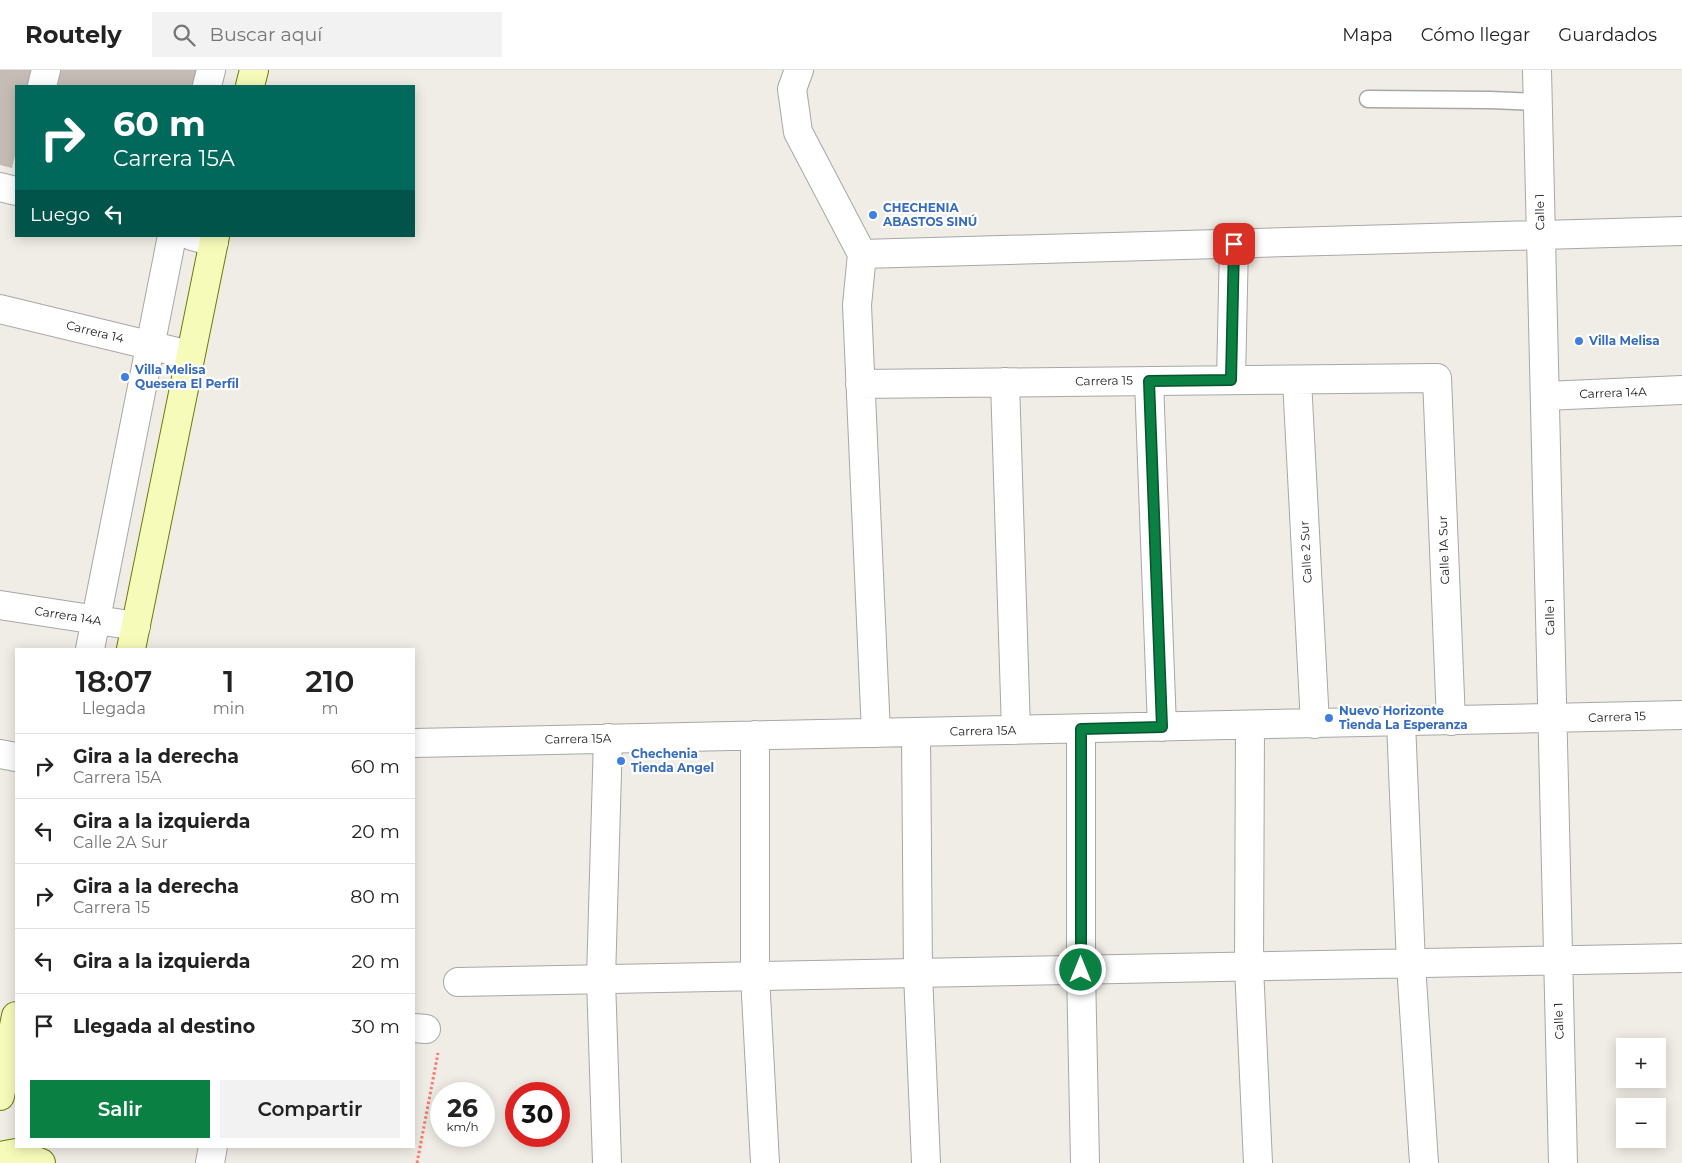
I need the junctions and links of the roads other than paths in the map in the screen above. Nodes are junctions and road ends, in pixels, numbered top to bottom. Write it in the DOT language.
graph roads {
  1 [pos="46,70"];
  2 [pos="211,70"];
  3 [pos="254,70"];
  4 [pos="799,70"];
  5 [pos="1537,70"];
  6 [pos="42,85"];
  7 [pos="207,85"];
  8 [pos="250,85"];
  9 [pos="1368,100"];
  10 [pos="1538,102"];
  11 [pos="0,187"];
  12 [pos="15,191"];
  13 [pos="1682,231"];
  14 [pos="1541,235"];
  15 [pos="172,237"];
  16 [pos="207,238"];
  17 [pos="1234,244"];
  18 [pos="862,254"];
  19 [pos="0,309"];
  20 [pos="150,345"];
  21 [pos="190,355"];
  22 [pos="1437,378"];
  23 [pos="1231,380"];
  24 [pos="1297,380"];
  25 [pos="1149,381"];
  26 [pos="1005,382"];
  27 [pos="860,384"];
  28 [pos="1682,390"];
  29 [pos="1545,396"];
  30 [pos="0,605"];
  31 [pos="96,620"];
  32 [pos="133,637"];
  33 [pos="90,648"];
  34 [pos="1682,715"];
  35 [pos="1553,719"];
  36 [pos="1451,721"];
  37 [pos="1401,722"];
  38 [pos="1315,724"];
  39 [pos="1250,725"];
  40 [pos="1162,727"];
  41 [pos="1081,729"];
  42 [pos="1016,730"];
  43 [pos="916,732"];
  44 [pos="876,733"];
  45 [pos="755,735"];
  46 [pos="608,738"];
  47 [pos="415,743"];
  48 [pos="0,754"];
  49 [pos="15,757"];
  50 [pos="1682,958"];
  51 [pos="1557,961"];
  52 [pos="1411,964"];
  53 [pos="1249,967"];
  54 [pos="1081,970"];
  55 [pos="918,973"];
  56 [pos="756,976"];
  57 [pos="601,979"];
  58 [pos="458,982"];
  59 [pos="15,1021"];
  60 [pos="0,1096"];
  61 [pos="213,1148"];
  62 [pos="0,1156"];
  63 [pos="41,1157"];
  64 [pos="210,1163"];
  65 [pos="607,1163"];
  66 [pos="765,1163"];
  67 [pos="926,1163"];
  68 [pos="1085,1163"];
  69 [pos="1258,1163"];
  70 [pos="1424,1163"];
  71 [pos="1563,1163"];
  1 -- 6 [label="street"];
  2 -- 7 [label="street"];
  3 -- 8 [label="street"];
  4 -- 18 [label="street"];
  5 -- 10 [label="street, Calle 1"];
  9 -- 10 [label="lane"];
  10 -- 14 [label="street, Calle 1"];
  11 -- 12 [label="street"];
  13 -- 14 [label="street"];
  14 -- 17 [label="street"];
  14 -- 29 [label="street, Calle 1"];
  15 -- 20 [label="street"];
  16 -- 21 [label="street"];
  17 -- 18 [label="street"];
  17 -- 23 [label="street"];
  18 -- 27 [label="street"];
  19 -- 20 [label="street, Carrera 14"];
  20 -- 21 [label="street, Carrera 14"];
  20 -- 31 [label="street"];
  21 -- 32 [label="street"];
  22 -- 24 [label="street, Carrera 15"];
  22 -- 36 [label="street, Calle 1A Sur"];
  23 -- 24 [label="street, Carrera 15"];
  23 -- 25 [label="street, Carrera 15"];
  24 -- 38 [label="street, Calle 2 Sur"];
  25 -- 26 [label="street, Carrera 15"];
  25 -- 40 [label="street"];
  26 -- 27 [label="street, Carrera 15"];
  26 -- 42 [label="street"];
  27 -- 44 [label="street"];
  28 -- 29 [label="street, Carrera 14A"];
  29 -- 35 [label="street, Calle 1"];
  30 -- 31 [label="street, Carrera 14A"];
  31 -- 32 [label="street, Carrera 14A"];
  31 -- 33 [label="street"];
  34 -- 35 [label="street, Carrera 15"];
  35 -- 36 [label="street, Carrera 15A"];
  35 -- 51 [label="street, Calle 1"];
  36 -- 37 [label="street, Carrera 15A"];
  37 -- 38 [label="street, Carrera 15A"];
  37 -- 52 [label="street"];
  38 -- 39 [label="street, Carrera 15A"];
  39 -- 40 [label="street, Carrera 15A"];
  39 -- 53 [label="street"];
  40 -- 41 [label="street, Carrera 15A"];
  41 -- 42 [label="street, Carrera 15A"];
  41 -- 54 [label="street"];
  42 -- 43 [label="street, Carrera 15A"];
  43 -- 44 [label="street, Carrera 15A"];
  43 -- 55 [label="street"];
  44 -- 45 [label="street, Carrera 15A"];
  45 -- 46 [label="street, Carrera 15A"];
  45 -- 56 [label="street"];
  46 -- 47 [label="street, Carrera 15A"];
  46 -- 57 [label="street"];
  48 -- 49 [label="street"];
  50 -- 51 [label="street"];
  51 -- 52 [label="street"];
  51 -- 71 [label="street, Calle 1"];
  52 -- 53 [label="street"];
  52 -- 70 [label="street"];
  53 -- 54 [label="street"];
  53 -- 69 [label="street"];
  54 -- 55 [label="street"];
  54 -- 68 [label="street"];
  55 -- 56 [label="street"];
  55 -- 67 [label="street"];
  56 -- 57 [label="street"];
  56 -- 66 [label="street"];
  57 -- 58 [label="street"];
  57 -- 65 [label="street"];
  59 -- 60 [label="street"];
  61 -- 64 [label="street"];
  62 -- 63 [label="street"];
}
